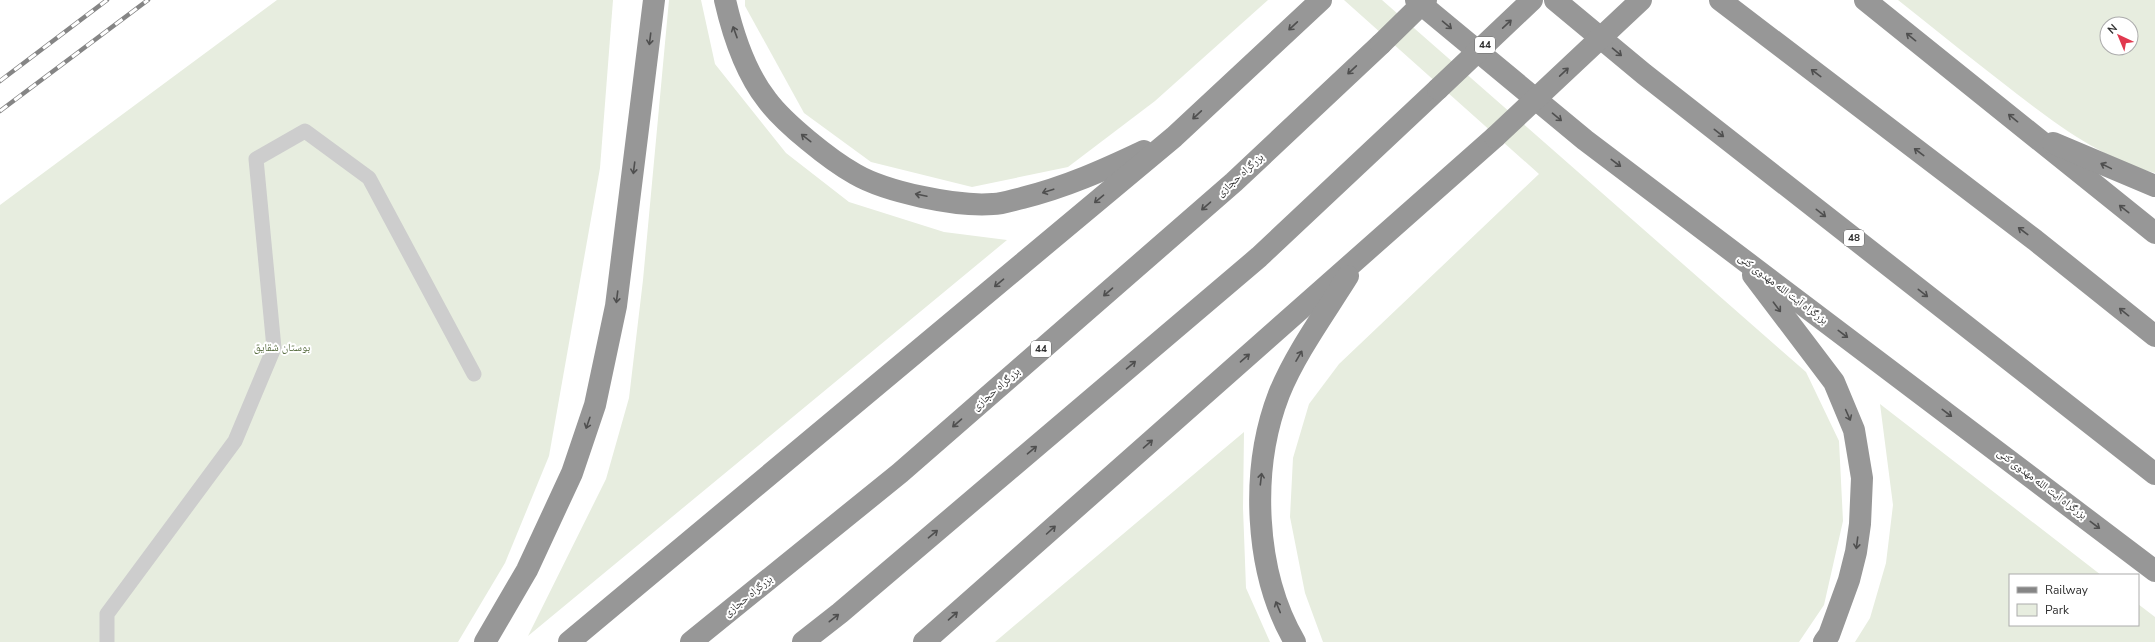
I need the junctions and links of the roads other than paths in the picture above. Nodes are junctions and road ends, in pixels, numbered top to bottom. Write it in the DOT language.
graph roads {
  1 [pos="654,0"];
  2 [pos="725,0"];
  3 [pos="1321,0"];
  4 [pos="1416,0"];
  5 [pos="1426,0"];
  6 [pos="1532,0"];
  7 [pos="1555,0"];
  8 [pos="1641,0"];
  9 [pos="1720,0"];
  10 [pos="1866,0"];
  11 [pos="1174,136"];
  12 [pos="2035,136"];
  13 [pos="2155,186"];
  14 [pos="2155,233"];
  15 [pos="1736,254"];
  16 [pos="1359,258"];
  17 [pos="2155,336"];
  18 [pos="474,374"];
  19 [pos="2155,474"];
  20 [pos="2119,542"];
  21 [pos="2155,558"];
  22 [pos="2155,571"];
  23 [pos="107,642"];
  24 [pos="485,642"];
  25 [pos="569,642"];
  26 [pos="691,642"];
  27 [pos="803,642"];
  28 [pos="924,642"];
  29 [pos="1295,642"];
  30 [pos="1824,642"];
  1 -- 24 [label="highway, one-way"];
  11 -- 2 [label="highway, one-way"];
  3 -- 11 [label="highway, one-way"];
  4 -- 15 [label="highway, بزرگراه آیت الله مهدوی کنی, one-way"];
  5 -- 26 [label="highway, بزرگراه حجازی / 44, one-way, bridge"];
  27 -- 6 [label="highway, 44, one-way, bridge"];
  7 -- 19 [label="highway, 48, one-way"];
  16 -- 8 [label="highway, one-way, bridge"];
  17 -- 9 [label="highway, one-way"];
  12 -- 10 [label="highway, one-way"];
  11 -- 25 [label="highway, one-way"];
  13 -- 12 [label="highway, one-way"];
  14 -- 12 [label="highway, one-way"];
  15 -- 20 [label="highway, بزرگراه آیت الله مهدوی کنی, one-way"];
  15 -- 30 [label="highway, one-way"];
  28 -- 16 [label="highway, one-way"];
  29 -- 16 [label="highway, one-way"];
  18 -- 23 [label="lane"];
  20 -- 21 [label="highway"];
  20 -- 22 [label="highway, بزرگراه آیت الله مهدوی کنی"];
}
